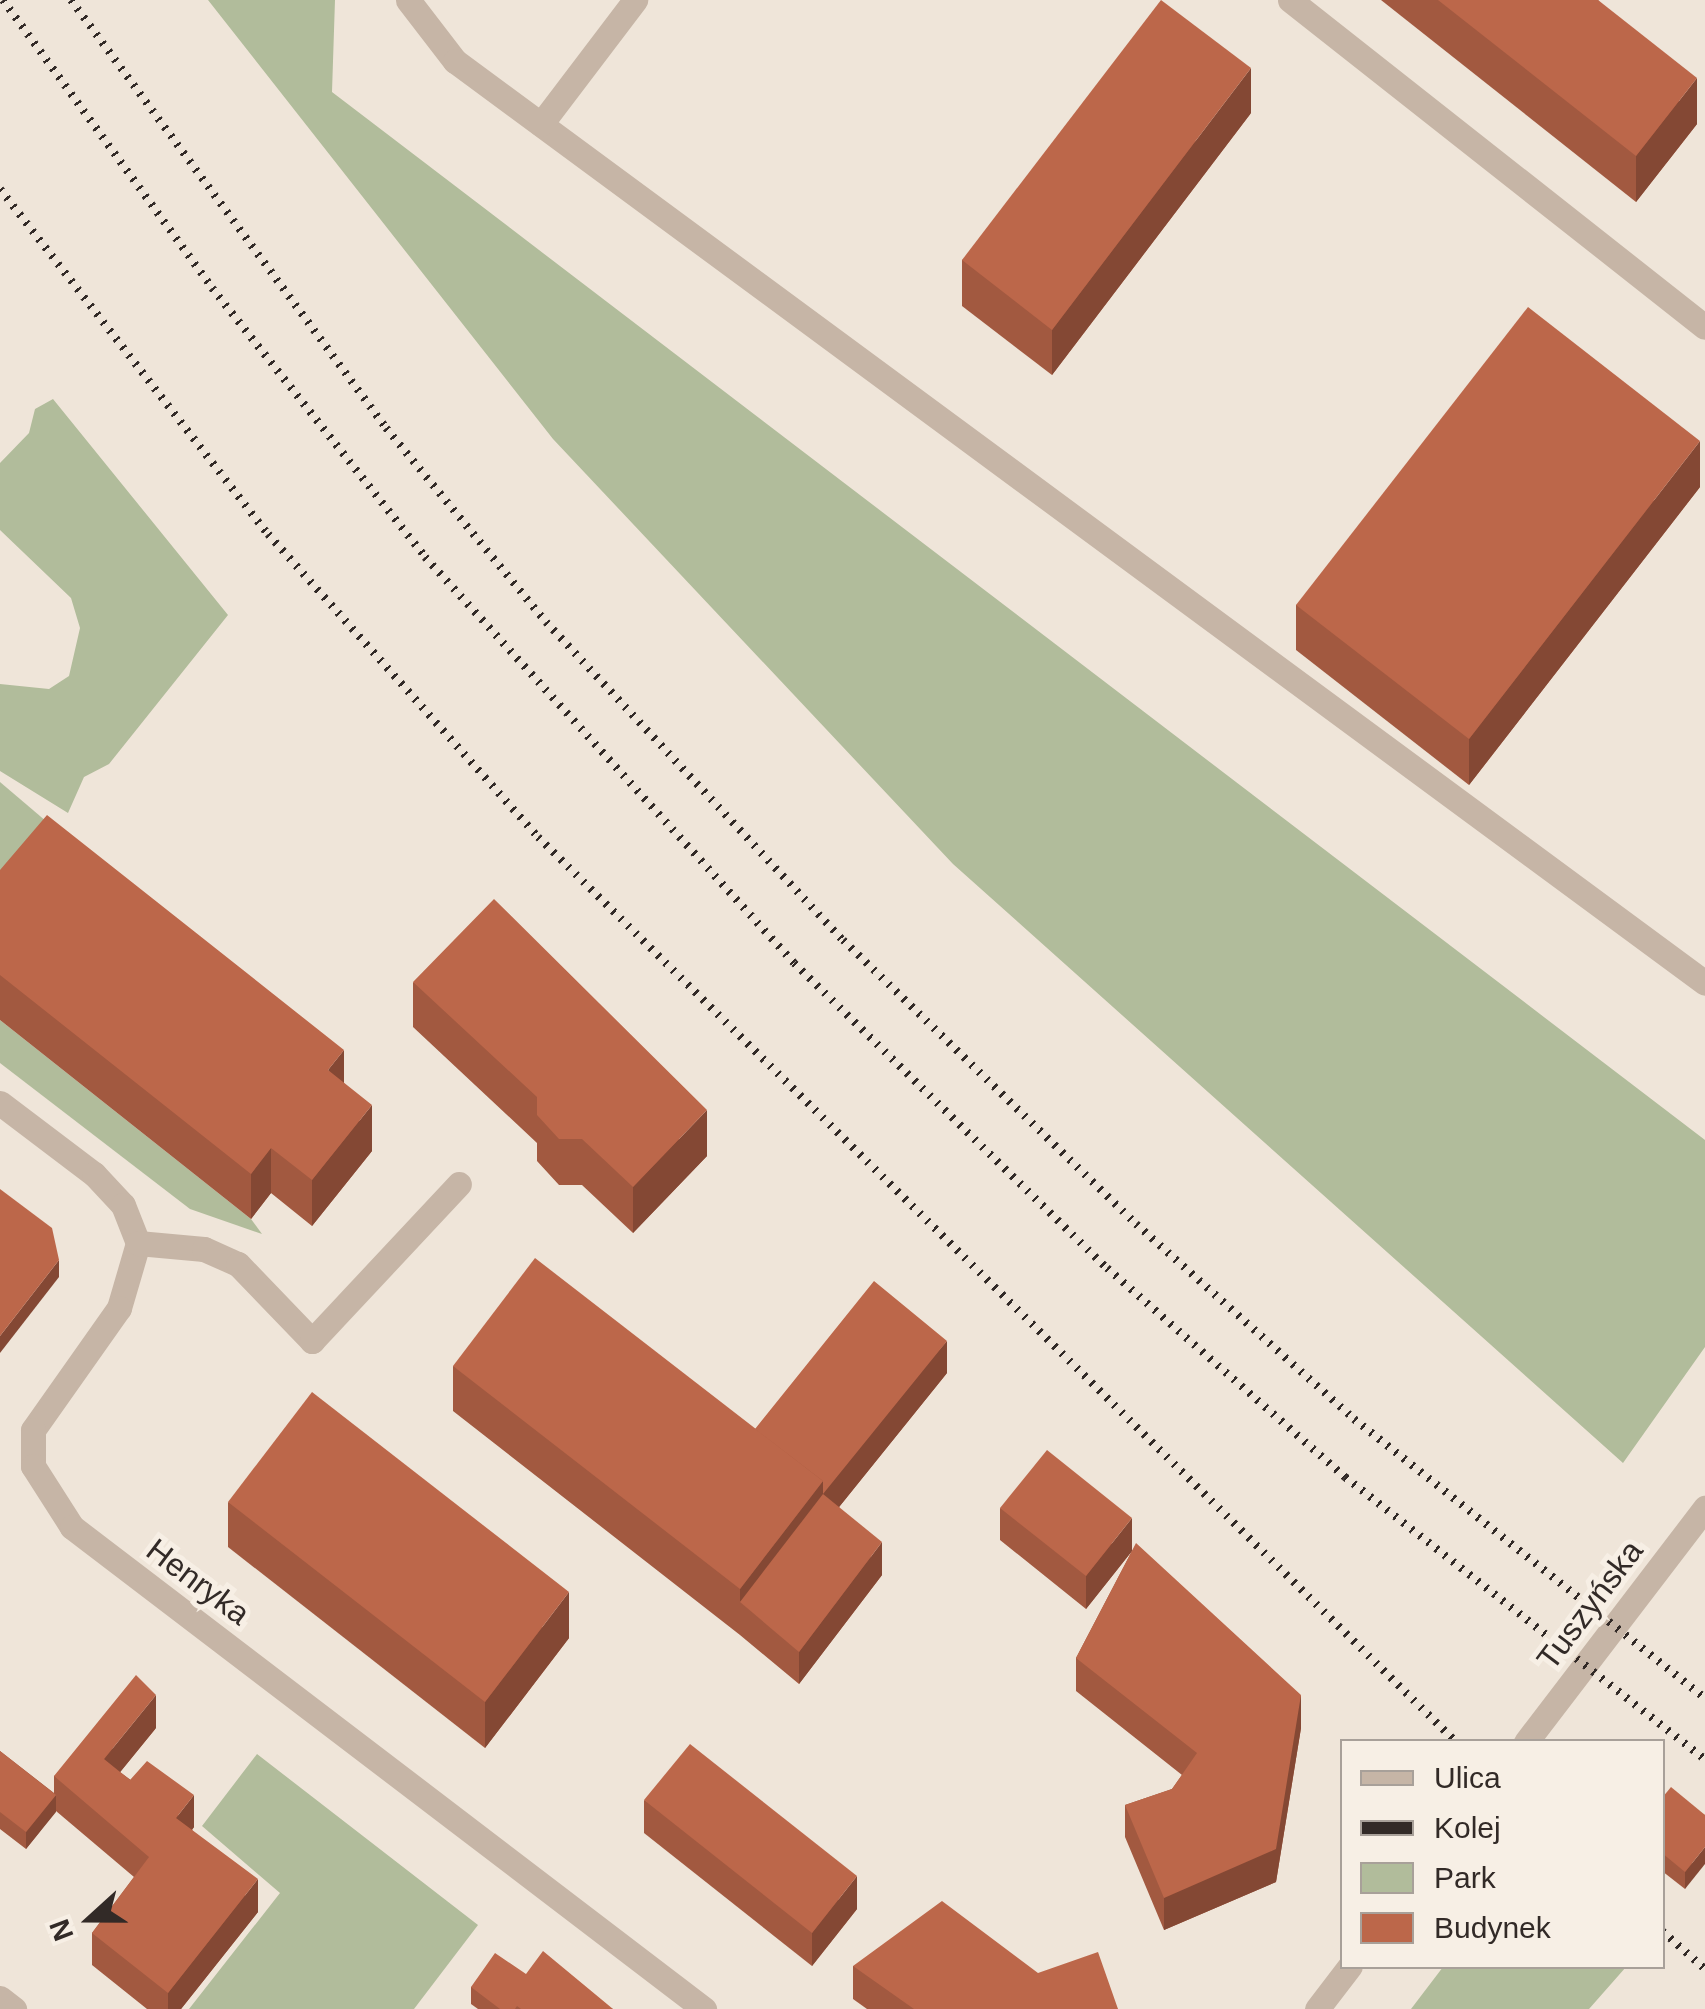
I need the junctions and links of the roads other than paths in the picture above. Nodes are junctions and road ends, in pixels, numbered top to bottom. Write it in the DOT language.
graph roads {
  1 [pos="408,0"];
  2 [pos="635,0"];
  3 [pos="1290,0"];
  4 [pos="541,124"];
  5 [pos="1705,327"];
  6 [pos="1705,983"];
  7 [pos="0,1103"];
  8 [pos="459,1184"];
  9 [pos="138,1242"];
  10 [pos="1705,1508"];
  11 [pos="1528,1739"];
  12 [pos="1348,1969"];
  13 [pos="0,1998"];
  14 [pos="14,2009"];
  15 [pos="704,2009"];
  16 [pos="1317,2009"];
  1 -- 4 [label="street"];
  2 -- 4 [label="street"];
  3 -- 5 [label="street"];
  4 -- 6 [label="street"];
  7 -- 9 [label="street"];
  8 -- 9 [label="street"];
  9 -- 15 [label="street, Henryka"];
  10 -- 11 [label="street, Tuszyńska"];
  12 -- 16 [label="street"];
  13 -- 14 [label="street"];
}
